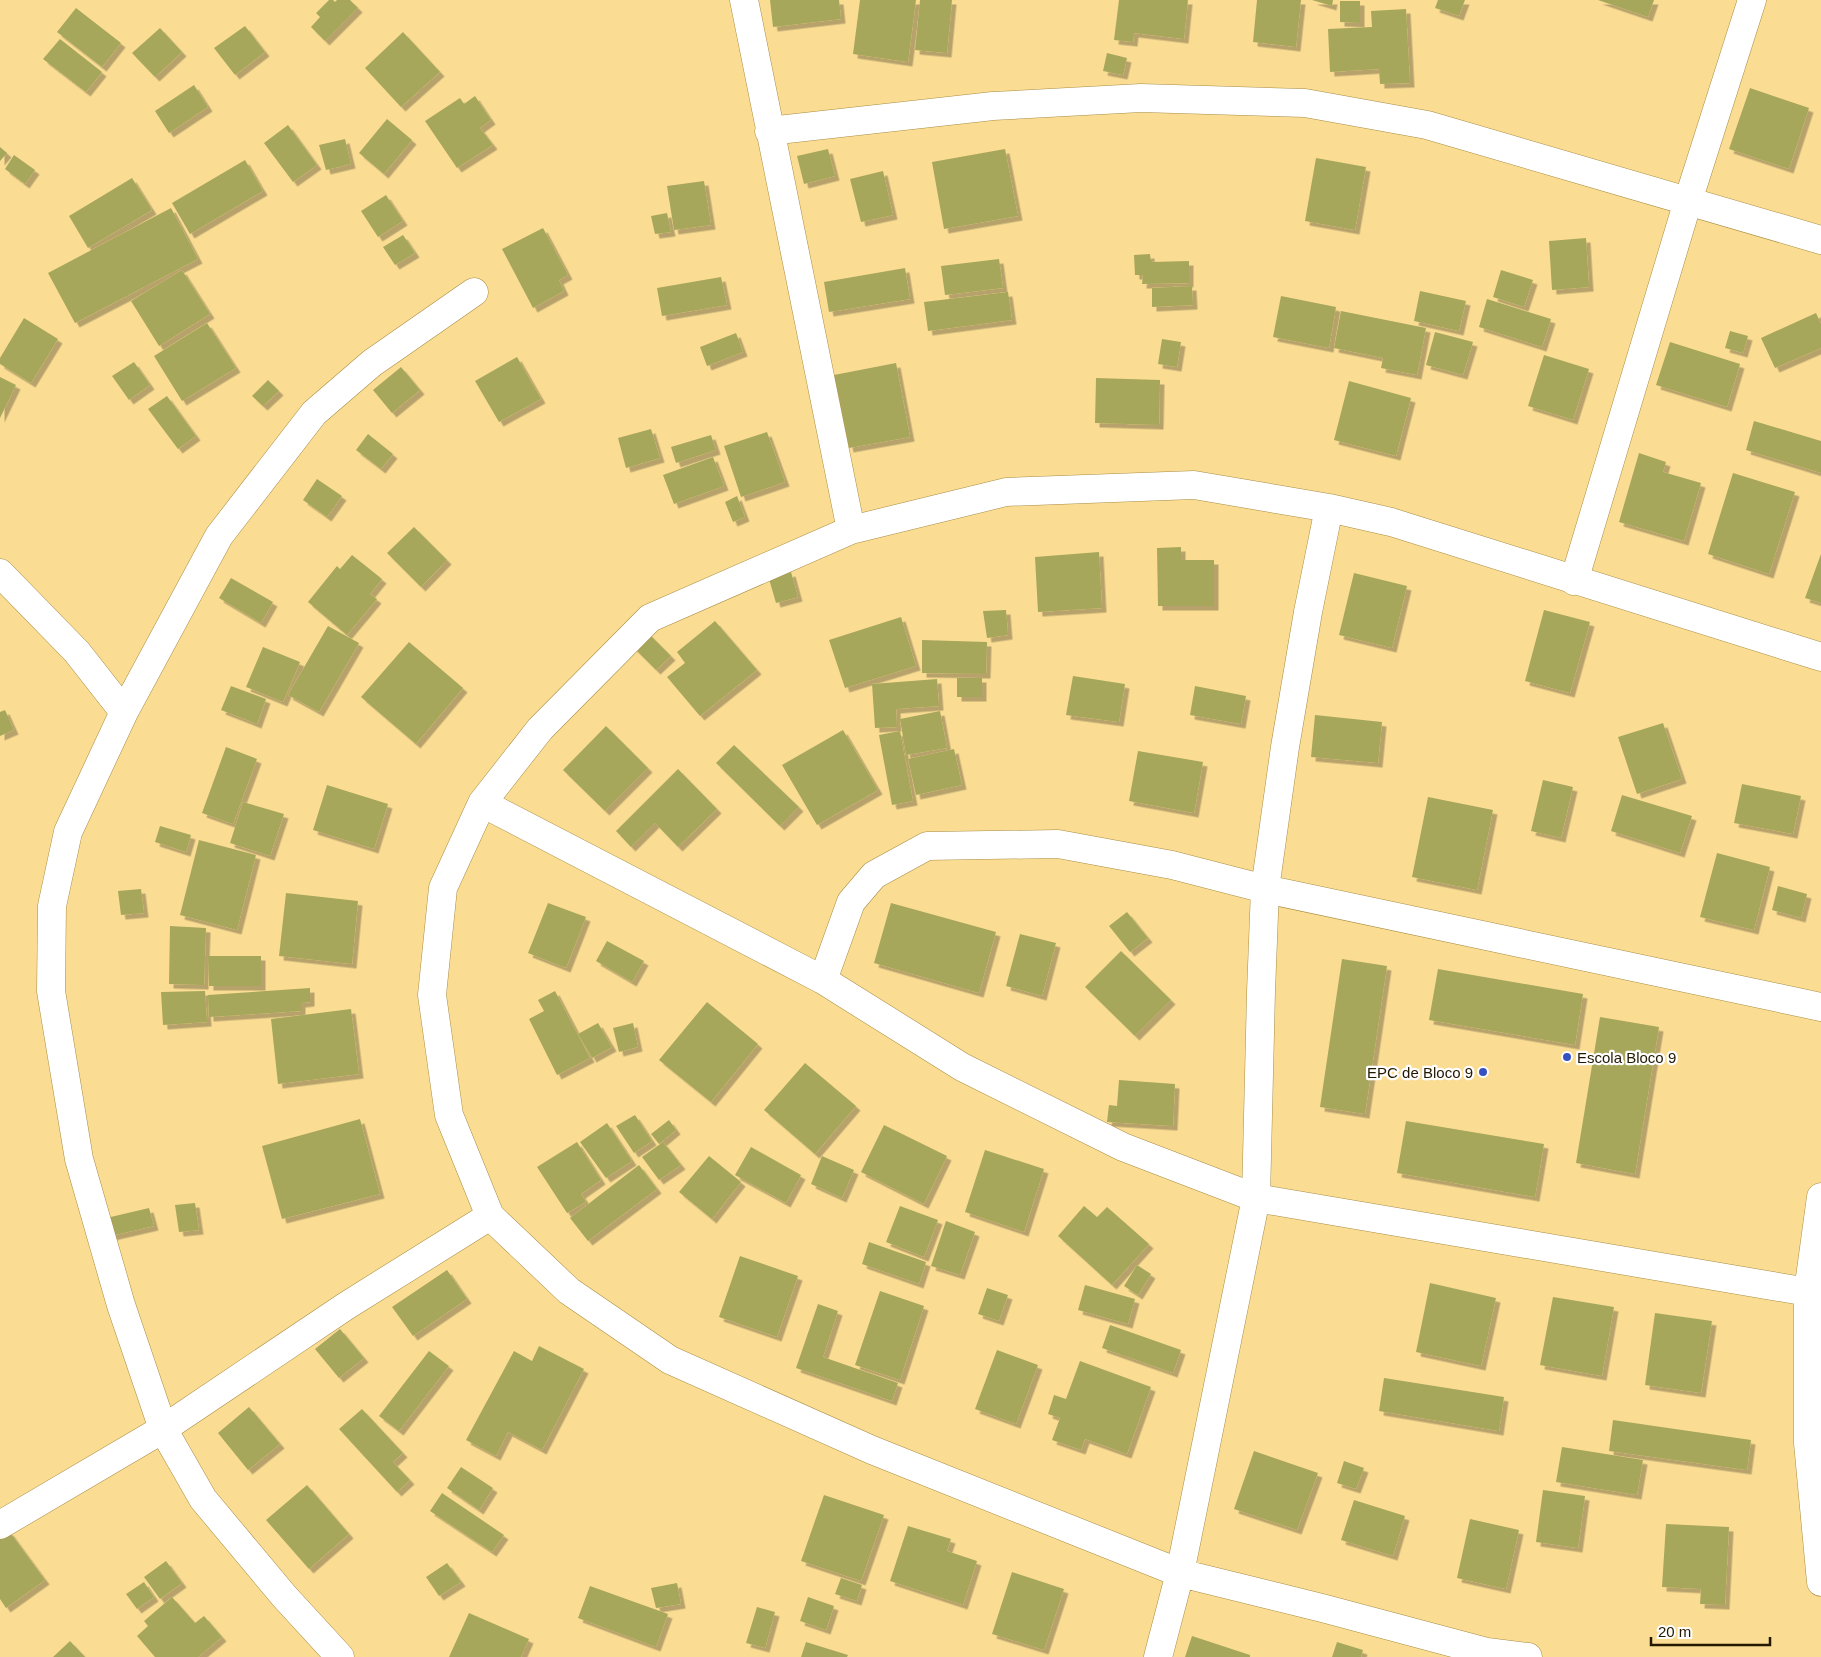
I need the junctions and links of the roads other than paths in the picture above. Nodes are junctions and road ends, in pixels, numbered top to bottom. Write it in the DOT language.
graph roads {
  1 [pos="744,0"];
  2 [pos="1752,0"];
  3 [pos="769,131"];
  4 [pos="1688,201"];
  5 [pos="1821,240"];
  6 [pos="474,292"];
  7 [pos="1329,508"];
  8 [pos="851,530"];
  9 [pos="0,573"];
  10 [pos="1574,581"];
  11 [pos="1821,658"];
  12 [pos="124,712"];
  13 [pos="482,803"];
  14 [pos="1266,889"];
  15 [pos="823,980"];
  16 [pos="1821,1007"];
  17 [pos="1821,1197"];
  18 [pos="1256,1198"];
  19 [pos="490,1216"];
  20 [pos="1808,1292"];
  21 [pos="163,1429"];
  22 [pos="0,1525"];
  23 [pos="1180,1573"];
  24 [pos="1821,1582"];
  25 [pos="340,1657"];
  26 [pos="1158,1657"];
  27 [pos="1528,1657"];
  1 -- 3 [label="street"];
  2 -- 4 [label="street"];
  3 -- 4 [label="street"];
  3 -- 8 [label="street"];
  4 -- 5 [label="street"];
  4 -- 10 [label="street"];
  6 -- 12 [label="street"];
  7 -- 8 [label="street"];
  7 -- 10 [label="street"];
  7 -- 14 [label="street"];
  8 -- 13 [label="street"];
  9 -- 12 [label="street"];
  10 -- 11 [label="street"];
  12 -- 21 [label="street"];
  13 -- 15 [label="street"];
  13 -- 19 [label="street"];
  14 -- 15 [label="street"];
  14 -- 16 [label="street"];
  14 -- 18 [label="street"];
  15 -- 18 [label="street"];
  17 -- 20 [label="street"];
  18 -- 20 [label="street"];
  18 -- 23 [label="street"];
  19 -- 21 [label="street"];
  19 -- 23 [label="street"];
  20 -- 24 [label="street"];
  21 -- 22 [label="street"];
  21 -- 25 [label="street"];
  23 -- 26 [label="street"];
  23 -- 27 [label="street"];
}
